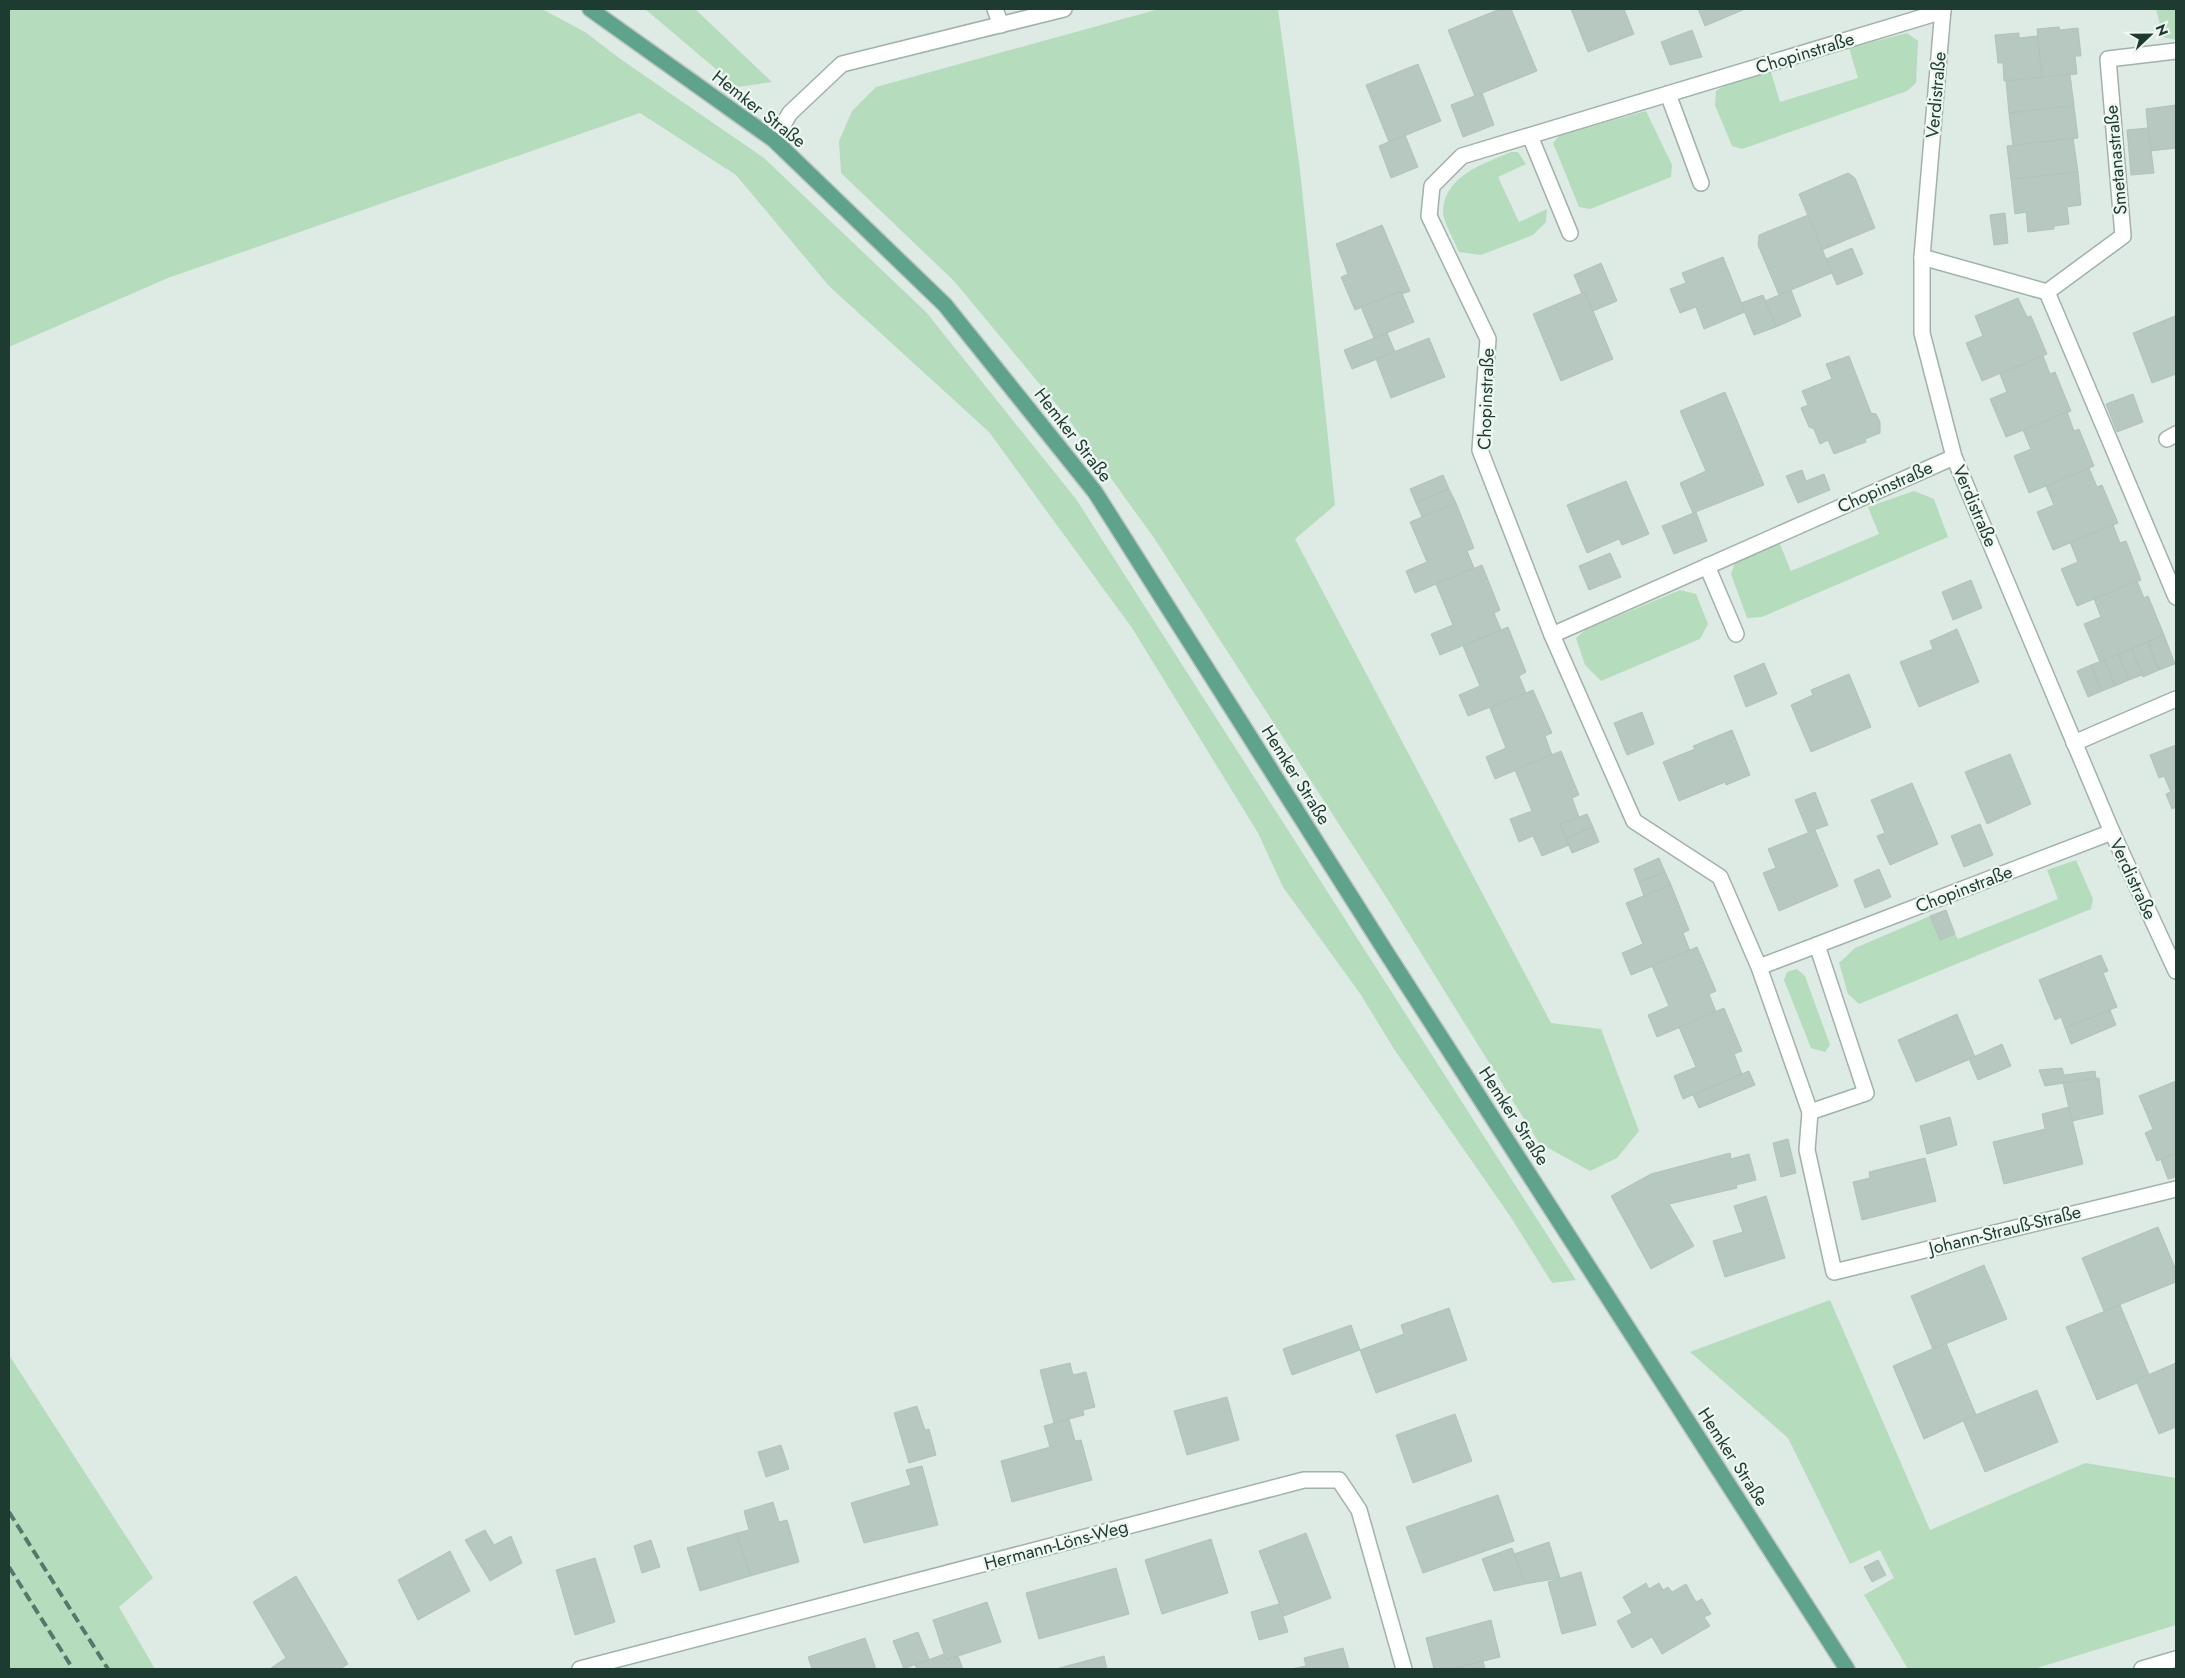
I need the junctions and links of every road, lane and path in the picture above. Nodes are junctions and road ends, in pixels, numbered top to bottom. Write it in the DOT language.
graph roads {
  1 [pos="590,9"];
  2 [pos="996,9"];
  3 [pos="1064,9"];
  4 [pos="1943,10"];
  5 [pos="1001,24"];
  6 [pos="2176,51"];
  7 [pos="1668,94"];
  8 [pos="1530,136"];
  9 [pos="774,140"];
  10 [pos="1701,183"];
  11 [pos="1570,233"];
  12 [pos="1922,257"];
  13 [pos="2047,292"];
  14 [pos="1954,457"];
  15 [pos="1707,566"];
  16 [pos="2176,597"];
  17 [pos="1736,634"];
  18 [pos="1552,635"];
  19 [pos="2176,699"];
  20 [pos="2074,743"];
  21 [pos="2112,832"];
  22 [pos="1817,945"];
  23 [pos="1760,967"];
  24 [pos="2176,971"];
  25 [pos="1810,1112"];
  26 [pos="2176,1188"];
  27 [pos="1834,1272"];
  28 [pos="2176,1659"];
  29 [pos="580,1669"];
  30 [pos="1404,1669"];
  31 [pos="1847,1669"];
  32 [pos="2142,1669"];
  1 -- 9 [label="main road, Hemker Straße"];
  2 -- 5 [label="street"];
  3 -- 5 [label="street"];
  4 -- 7 [label="street, Chopinstraße"];
  4 -- 12 [label="street, Verdistraße"];
  5 -- 9 [label="street"];
  6 -- 13 [label="street, Smetanastraße"];
  7 -- 8 [label="street, Chopinstraße"];
  7 -- 10 [label="street"];
  8 -- 11 [label="street"];
  8 -- 18 [label="street, Chopinstraße"];
  9 -- 31 [label="main road, Hemker Straße"];
  12 -- 13 [label="street"];
  12 -- 14 [label="street, Verdistraße"];
  13 -- 16 [label="street"];
  14 -- 15 [label="street, Chopinstraße"];
  14 -- 20 [label="street, Verdistraße"];
  15 -- 17 [label="street"];
  15 -- 18 [label="street, Chopinstraße"];
  18 -- 23 [label="street, Chopinstraße"];
  19 -- 20 [label="street"];
  20 -- 21 [label="street, Verdistraße"];
  21 -- 22 [label="street, Chopinstraße"];
  21 -- 24 [label="street, Verdistraße"];
  22 -- 23 [label="street, Chopinstraße"];
  22 -- 25 [label="street"];
  23 -- 25 [label="street, Chopinstraße"];
  25 -- 27 [label="street, Chopinstraße"];
  26 -- 27 [label="street, Johann-Strauß-Straße"];
  28 -- 32 [label="street"];
  29 -- 30 [label="street, Hermann-Löns-Weg"];
}
